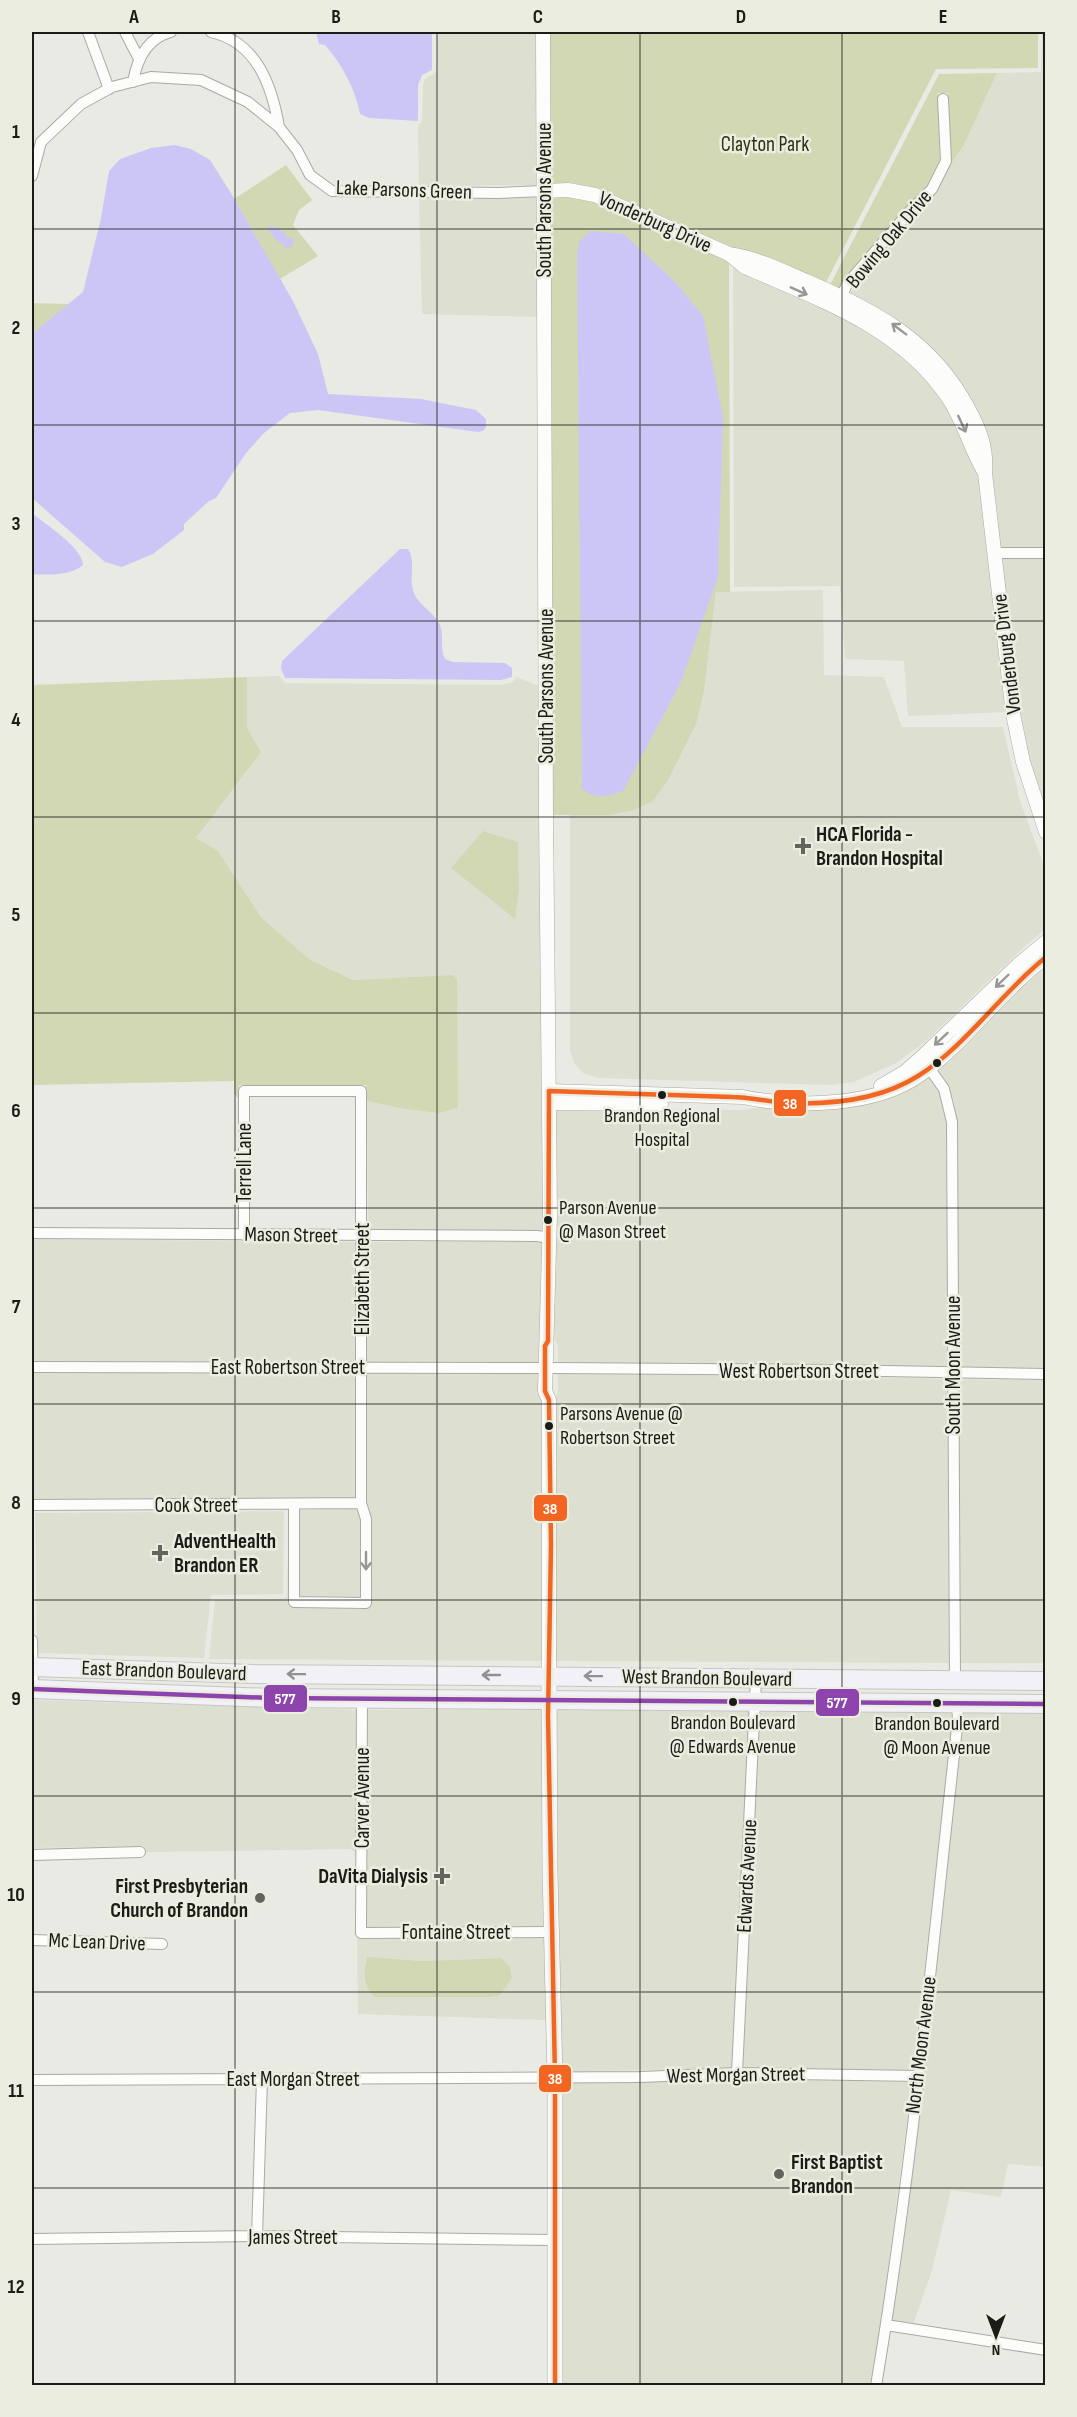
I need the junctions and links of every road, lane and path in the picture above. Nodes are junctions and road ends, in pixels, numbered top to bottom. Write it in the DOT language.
graph roads {
  1 [pos="88,32"];
  2 [pos="125,32"];
  3 [pos="171,32"];
  4 [pos="211,32"];
  5 [pos="543,32"];
  6 [pos="139,59"];
  7 [pos="133,82"];
  8 [pos="109,89"];
  9 [pos="943,99"];
  10 [pos="279,127"];
  11 [pos="32,176"];
  12 [pos="544,190"];
  13 [pos="839,303"];
  14 [pos="995,553"];
  15 [pos="1046,553"];
  16 [pos="1046,832"];
  17 [pos="1046,942"];
  18 [pos="1046,957"];
  19 [pos="986,1005"];
  20 [pos="925,1063"];
  21 [pos="244,1091"];
  22 [pos="549,1097"];
  23 [pos="32,1233"];
  24 [pos="244,1235"];
  25 [pos="362,1236"];
  26 [pos="550,1238"];
  27 [pos="32,1367"];
  28 [pos="362,1368"];
  29 [pos="549,1368"];
  30 [pos="953,1373"];
  31 [pos="1046,1374"];
  32 [pos="361,1503"];
  33 [pos="294,1504"];
  34 [pos="32,1505"];
  35 [pos="32,1640"];
  36 [pos="32,1667"];
  37 [pos="549,1676"];
  38 [pos="756,1679"];
  39 [pos="955,1681"];
  40 [pos="1040,1681"];
  41 [pos="32,1689"];
  42 [pos="362,1698"];
  43 [pos="548,1699"];
  44 [pos="756,1701"];
  45 [pos="888,1703"];
  46 [pos="957,1704"];
  47 [pos="1046,1704"];
  48 [pos="140,1852"];
  49 [pos="32,1855"];
  50 [pos="551,1932"];
  51 [pos="361,1933"];
  52 [pos="32,1940"];
  53 [pos="162,1944"];
  54 [pos="737,2073"];
  55 [pos="918,2076"];
  56 [pos="555,2078"];
  57 [pos="262,2079"];
  58 [pos="32,2080"];
  59 [pos="257,2236"];
  60 [pos="32,2239"];
  61 [pos="554,2240"];
  62 [pos="886,2325"];
  63 [pos="1046,2350"];
  64 [pos="555,2385"];
  65 [pos="876,2385"];
  1 -- 8 [label="street"];
  2 -- 6 [label="street"];
  3 -- 6 [label="street"];
  4 -- 10 [label="street"];
  5 -- 12 [label="street, South Parsons Avenue"];
  6 -- 7 [label="street"];
  7 -- 8 [label="street, Lake Parsons Green"];
  7 -- 10 [label="street, Lake Parsons Green"];
  8 -- 11 [label="street, Lake Parsons Green"];
  9 -- 13 [label="street, Bowing Oak Drive"];
  10 -- 12 [label="street, Lake Parsons Green"];
  12 -- 13 [label="street, Vonderburg Drive"];
  12 -- 22 [label="street, South Parsons Avenue"];
  13 -- 14 [label="street, Vonderburg Drive"];
  14 -- 15 [label="street"];
  14 -- 16 [label="street, Vonderburg Drive"];
  17 -- 19 [label="street, one-way"];
  18 -- 19 [label="street"];
  19 -- 20 [label="street"];
  20 -- 22 [label="street"];
  20 -- 30 [label="street, South Moon Avenue"];
  21 -- 24 [label="street, Terrell Lane"];
  21 -- 25 [label="street, Elizabeth Street"];
  22 -- 26 [label="street, South Parsons Avenue"];
  23 -- 24 [label="street, Mason Street"];
  24 -- 25 [label="street, Mason Street"];
  25 -- 26 [label="street, Mason Street"];
  25 -- 28 [label="street, Elizabeth Street"];
  26 -- 29 [label="street, South Parsons Avenue"];
  27 -- 28 [label="street, East Robertson Street"];
  28 -- 29 [label="street, East Robertson Street"];
  28 -- 32 [label="street, Elizabeth Street"];
  29 -- 30 [label="street, West Robertson Street"];
  29 -- 37 [label="street, South Parsons Avenue"];
  30 -- 31 [label="street, West Robertson Street"];
  30 -- 39 [label="street, South Moon Avenue"];
  32 -- 33 [label="street, Cook Street"];
  32 -- 33 [label="street, Elizabeth Street, one-way"];
  33 -- 34 [label="street, Cook Street"];
  35 -- 36 [label="street"];
  37 -- 36 [label="highway, East Brandon Boulevard, one-way"];
  36 -- 41 [label="street"];
  38 -- 37 [label="highway, West Brandon Boulevard, one-way"];
  37 -- 43 [label="main road"];
  38 -- 39 [label="highway, West Brandon Boulevard"];
  38 -- 44 [label="street, Edwards Avenue"];
  39 -- 40 [label="highway, West Brandon Boulevard"];
  39 -- 45 [label="highway"];
  40 -- 46 [label="highway"];
  41 -- 42 [label="highway, East Brandon Boulevard"];
  42 -- 43 [label="highway, East Brandon Boulevard"];
  42 -- 51 [label="street, Carver Avenue"];
  43 -- 44 [label="highway, West Brandon Boulevard"];
  43 -- 50 [label="main road"];
  44 -- 45 [label="highway, West Brandon Boulevard"];
  44 -- 54 [label="street, Edwards Avenue"];
  45 -- 46 [label="highway, West Brandon Boulevard"];
  46 -- 47 [label="highway, West Brandon Boulevard"];
  46 -- 55 [label="street, North Moon Avenue"];
  48 -- 49 [label="street"];
  50 -- 51 [label="street, Fontaine Street"];
  50 -- 56 [label="main road"];
  52 -- 53 [label="street, Mc Lean Drive"];
  54 -- 55 [label="street, West Morgan Street"];
  54 -- 56 [label="street, West Morgan Street"];
  55 -- 62 [label="street, North Moon Avenue"];
  56 -- 57 [label="street, East Morgan Street"];
  56 -- 61 [label="main road"];
  57 -- 58 [label="street, East Morgan Street"];
  57 -- 59 [label="street"];
  59 -- 60 [label="street, James Street"];
  59 -- 61 [label="street, James Street"];
  61 -- 64 [label="main road"];
  62 -- 63 [label="street"];
  62 -- 65 [label="street, North Moon Avenue"];
}
